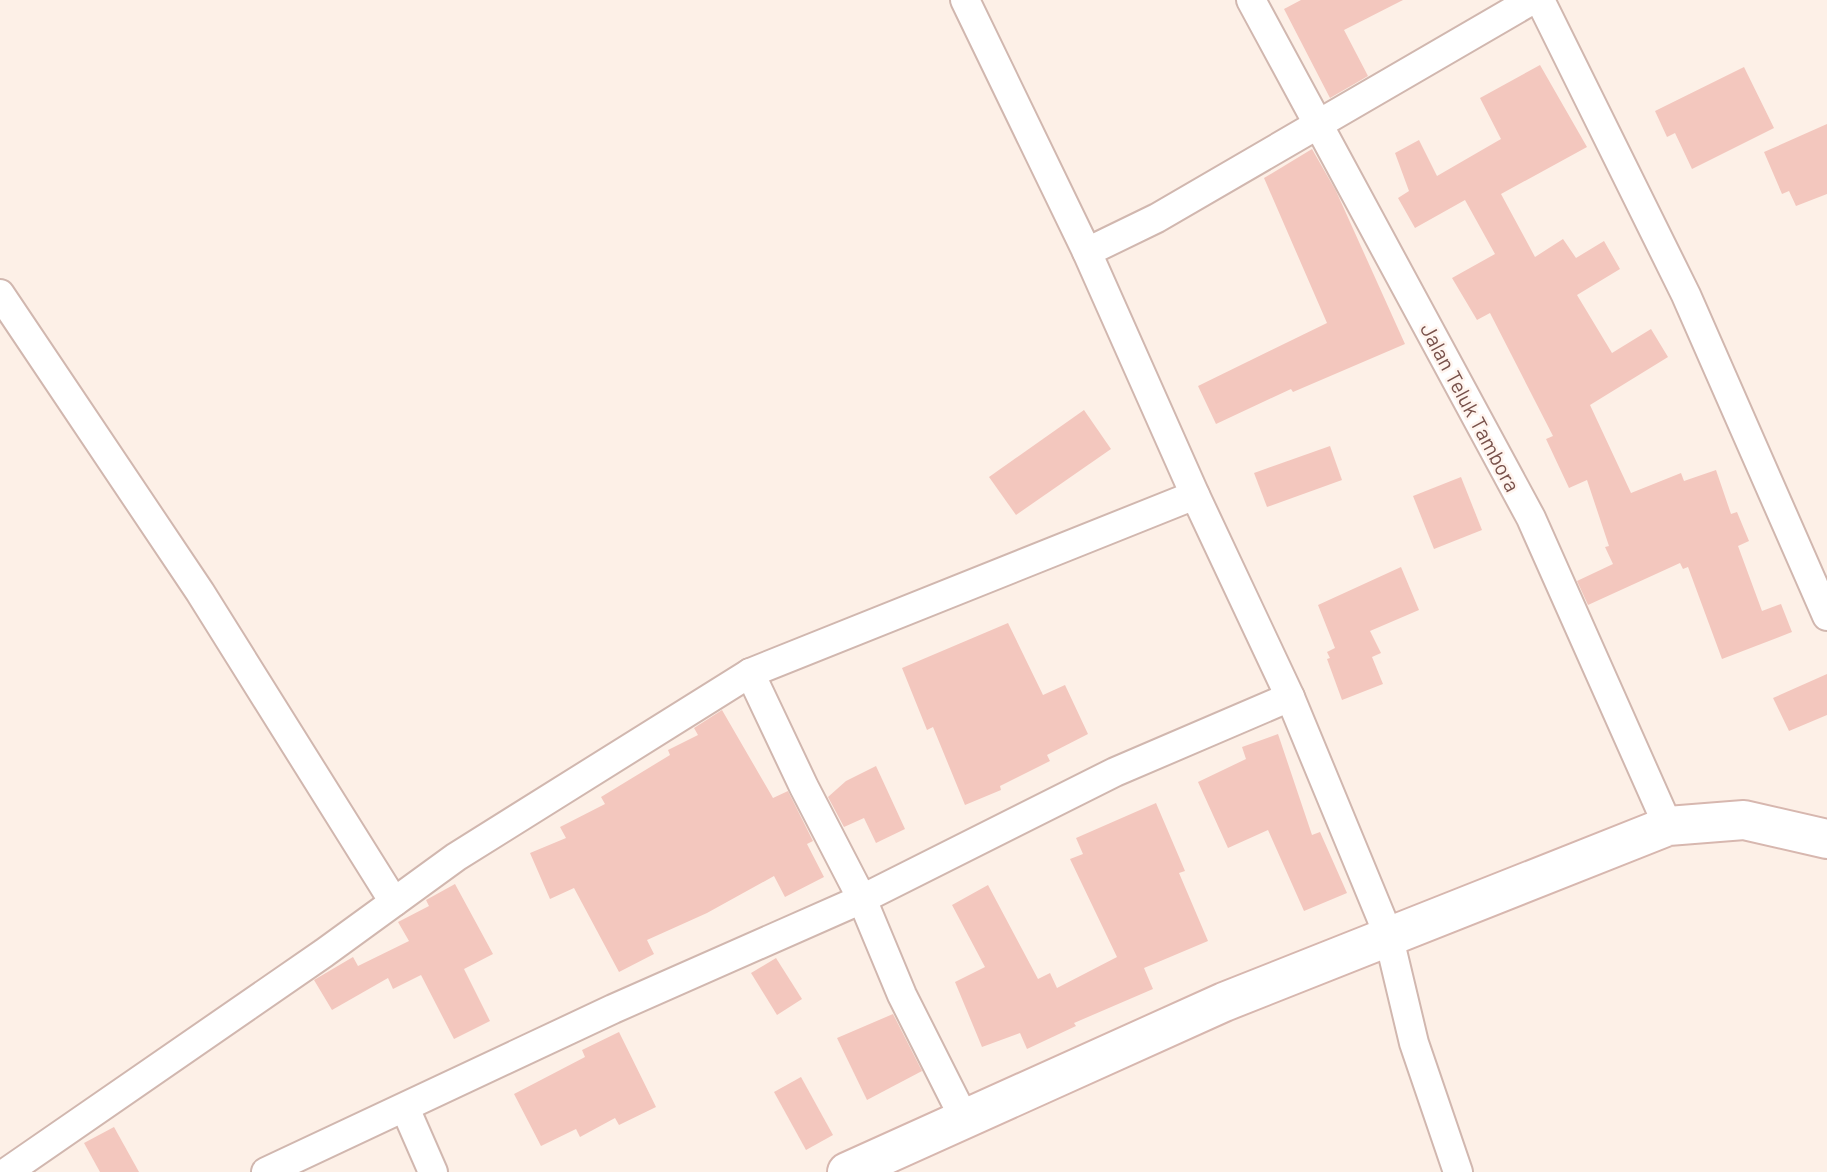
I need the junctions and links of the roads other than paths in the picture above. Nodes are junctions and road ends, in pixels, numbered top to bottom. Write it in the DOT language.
graph roads {
  1 [pos="965,0"];
  2 [pos="1251,0"];
  3 [pos="1532,0"];
  4 [pos="1540,0"];
  5 [pos="1319,124"];
  6 [pos="1087,252"];
  7 [pos="0,294"];
  8 [pos="1195,495"];
  9 [pos="1827,616"];
  10 [pos="750,673"];
  11 [pos="1290,697"];
  12 [pos="1668,826"];
  13 [pos="1827,839"];
  14 [pos="862,899"];
  15 [pos="394,902"];
  16 [pos="1388,934"];
  17 [pos="405,1108"];
  18 [pos="965,1119"];
  19 [pos="7,1172"];
  20 [pos="265,1172"];
  21 [pos="433,1172"];
  22 [pos="847,1172"];
  23 [pos="1458,1172"];
  1 -- 6 [label="street"];
  2 -- 5 [label="street, Jalan Teluk Tambora"];
  3 -- 5 [label="street"];
  4 -- 9 [label="street"];
  5 -- 6 [label="street"];
  5 -- 12 [label="street, Jalan Teluk Tambora"];
  6 -- 8 [label="street"];
  7 -- 15 [label="street"];
  8 -- 10 [label="street"];
  8 -- 11 [label="street"];
  10 -- 14 [label="street"];
  10 -- 15 [label="street"];
  11 -- 14 [label="street"];
  11 -- 16 [label="street"];
  12 -- 13 [label="street"];
  12 -- 16 [label="street"];
  14 -- 17 [label="street"];
  14 -- 18 [label="street"];
  15 -- 19 [label="street"];
  16 -- 18 [label="street"];
  16 -- 23 [label="street"];
  17 -- 20 [label="street"];
  17 -- 21 [label="street"];
  18 -- 22 [label="street"];
}
